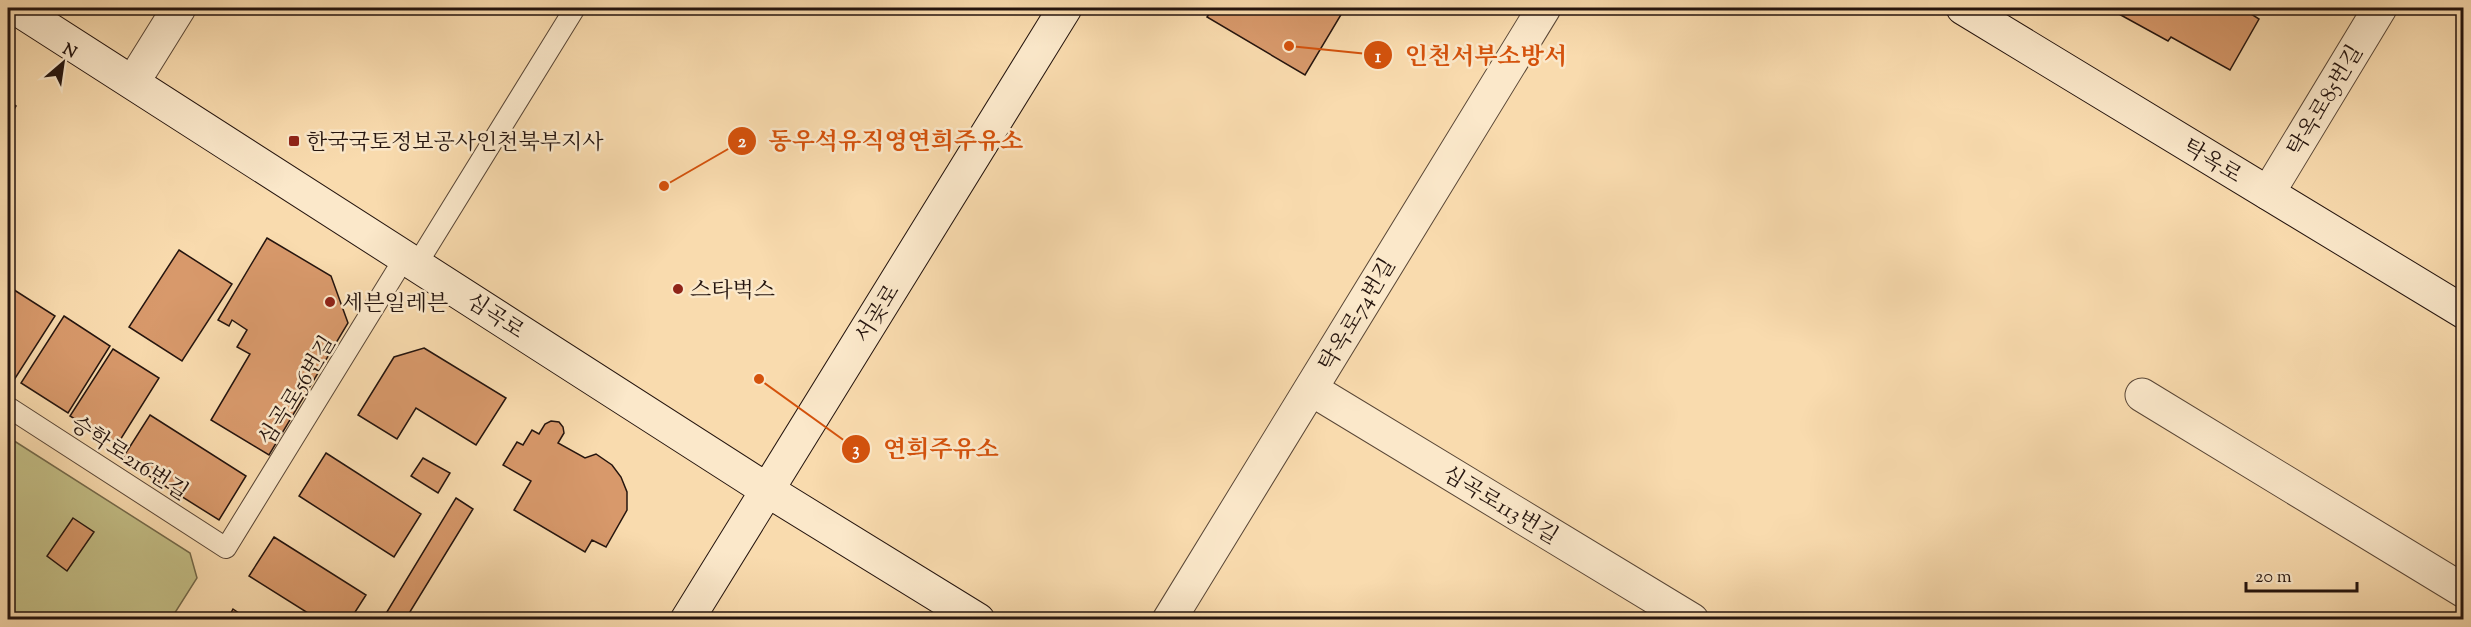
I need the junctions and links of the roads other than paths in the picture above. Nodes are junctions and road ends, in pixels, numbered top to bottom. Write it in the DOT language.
graph roads {
  1 [pos="16,8"];
  2 [pos="179,8"];
  3 [pos="575,8"];
  4 [pos="1065,8"];
  5 [pos="1544,8"];
  6 [pos="1963,8"];
  7 [pos="2380,8"];
  8 [pos="133,82"];
  9 [pos="2268,193"];
  10 [pos="411,261"];
  11 [pos="2463,312"];
  12 [pos="1311,388"];
  13 [pos="2142,395"];
  14 [pos="8,407"];
  15 [pos="767,490"];
  16 [pos="226,548"];
  17 [pos="2463,591"];
  18 [pos="687,620"];
  19 [pos="978,620"];
  20 [pos="1169,620"];
  21 [pos="1692,620"];
  1 -- 8 [label="street, 심곡로"];
  2 -- 8 [label="street"];
  3 -- 10 [label="lane, 심곡로56번길"];
  4 -- 15 [label="street, 서곶로"];
  5 -- 12 [label="street, 탁옥로74번길"];
  6 -- 9 [label="street, 탁옥로"];
  7 -- 9 [label="street, 탁옥로85번길"];
  8 -- 10 [label="street, 심곡로"];
  9 -- 11 [label="street, 탁옥로"];
  10 -- 15 [label="street, 심곡로"];
  10 -- 16 [label="lane, 심곡로56번길"];
  12 -- 20 [label="street, 탁옥로74번길"];
  12 -- 21 [label="street, 심곡로113번길"];
  13 -- 17 [label="street"];
  14 -- 16 [label="lane, 승학로216번길"];
  15 -- 18 [label="street, 서곶로"];
  15 -- 19 [label="street, 심곡로"];
}
